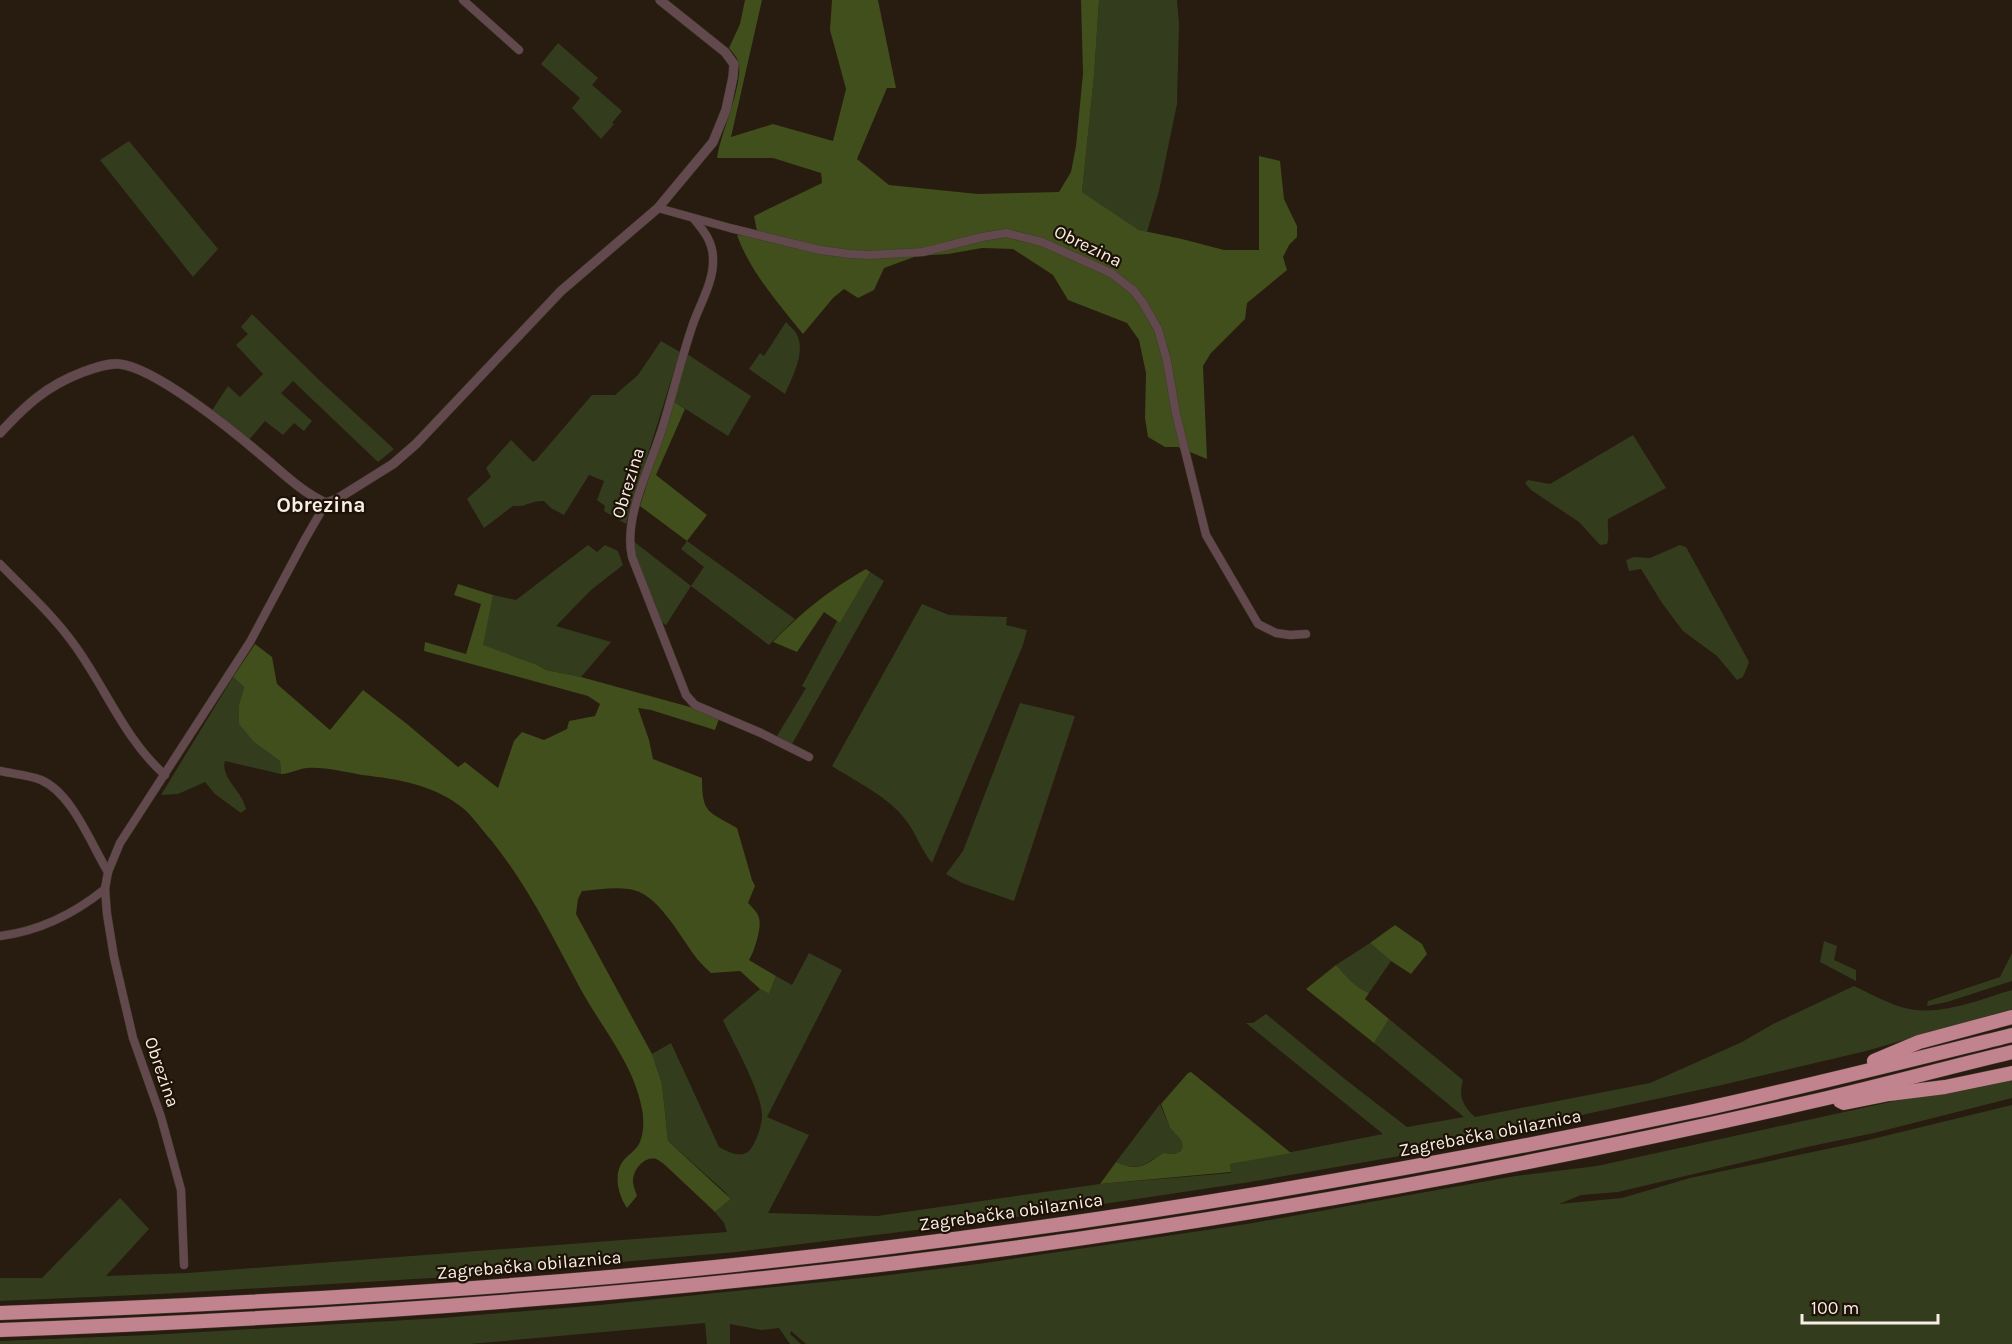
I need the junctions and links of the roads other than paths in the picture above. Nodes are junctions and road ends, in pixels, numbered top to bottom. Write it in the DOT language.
graph roads {
  1 [pos="463,0"];
  2 [pos="660,0"];
  3 [pos="519,50"];
  4 [pos="658,208"];
  5 [pos="693,218"];
  6 [pos="0,433"];
  7 [pos="326,502"];
  8 [pos="0,564"];
  9 [pos="1306,634"];
  10 [pos="809,757"];
  11 [pos="0,771"];
  12 [pos="165,775"];
  13 [pos="108,872"];
  14 [pos="105,889"];
  15 [pos="0,936"];
  16 [pos="2012,1017"];
  17 [pos="2012,1035"];
  18 [pos="2012,1052"];
  19 [pos="2012,1072"];
  20 [pos="1859,1073"];
  21 [pos="1830,1097"];
  22 [pos="184,1265"];
  23 [pos="0,1313"];
  24 [pos="0,1330"];
  1 -- 3 [label="street"];
  2 -- 4 [label="street"];
  4 -- 5 [label="street, Obrezina"];
  4 -- 7 [label="street"];
  5 -- 9 [label="street, Obrezina"];
  5 -- 10 [label="street, Obrezina"];
  6 -- 7 [label="street"];
  7 -- 12 [label="street, Obrezina"];
  8 -- 12 [label="street"];
  11 -- 13 [label="street"];
  12 -- 13 [label="street, Obrezina"];
  13 -- 14 [label="street, Obrezina"];
  14 -- 15 [label="street"];
  14 -- 22 [label="street, Obrezina"];
  16 -- 20 [label="highway"];
  17 -- 20 [label="highway, Zagrebačka obilaznica"];
  18 -- 21 [label="highway, Zagrebačka obilaznica"];
  19 -- 21 [label="highway"];
  20 -- 23 [label="highway, Zagrebačka obilaznica"];
  21 -- 24 [label="highway, Zagrebačka obilaznica"];
}
